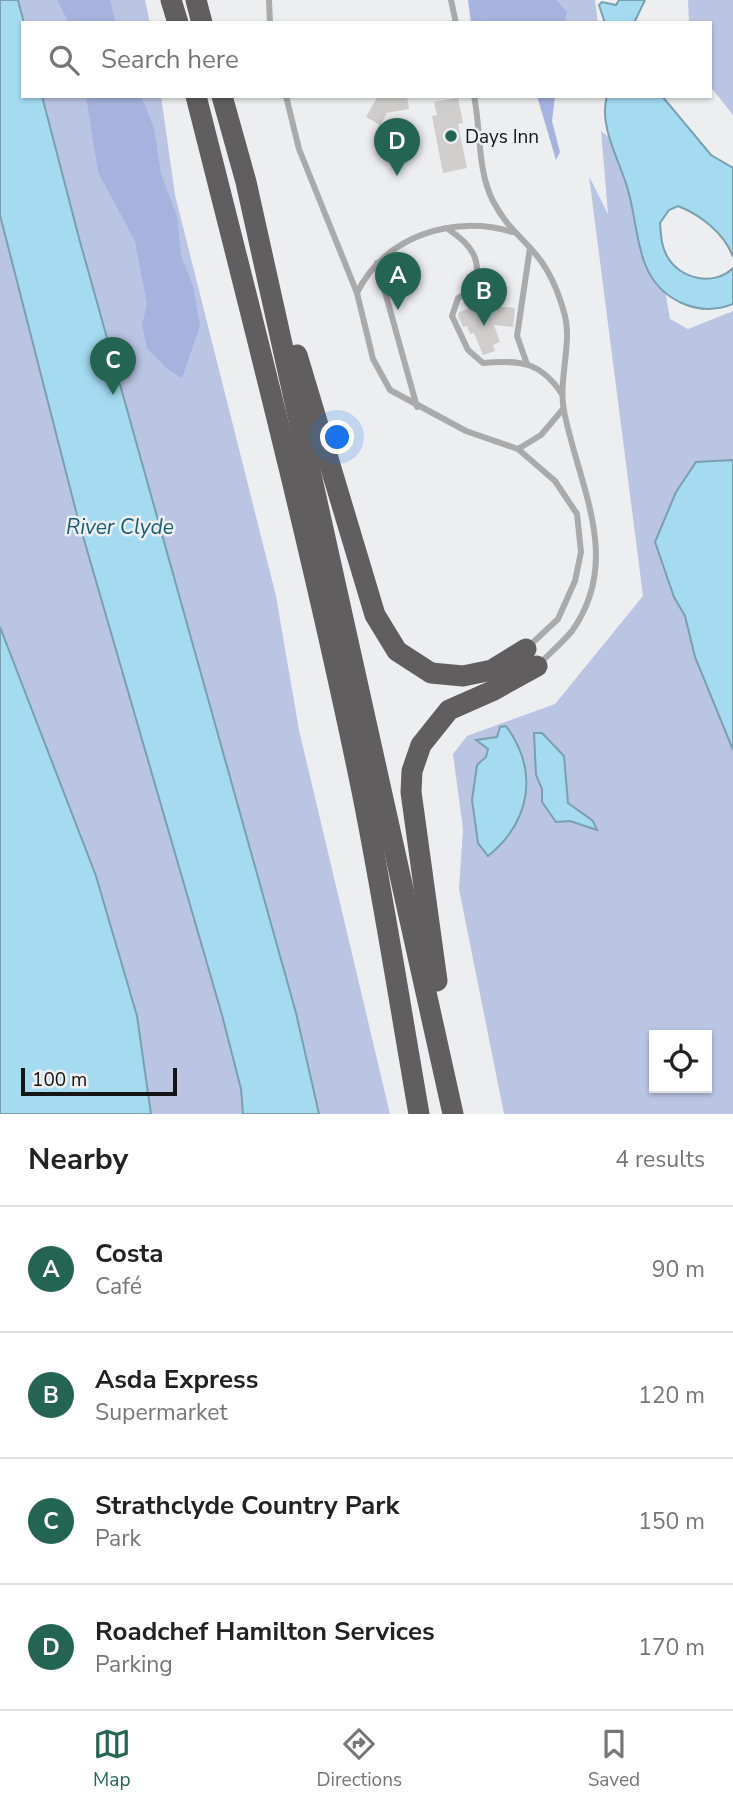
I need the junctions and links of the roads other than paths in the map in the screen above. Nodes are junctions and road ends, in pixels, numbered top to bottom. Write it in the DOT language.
graph roads {
  1 [pos="171,0"];
  2 [pos="196,0"];
  3 [pos="268,0"];
  4 [pos="451,0"];
  5 [pos="177,21"];
  6 [pos="201,21"];
  7 [pos="270,21"];
  8 [pos="456,21"];
  9 [pos="197,98"];
  10 [pos="223,98"];
  11 [pos="286,98"];
  12 [pos="474,98"];
  13 [pos="246,182"];
  14 [pos="448,229"];
  15 [pos="512,232"];
  16 [pos="530,248"];
  17 [pos="377,263"];
  18 [pos="357,293"];
  19 [pos="527,364"];
  20 [pos="563,396"];
  21 [pos="417,407"];
  22 [pos="563,409"];
  23 [pos="518,449"];
  24 [pos="531,657"];
  25 [pos="419,1114"];
  26 [pos="454,1114"];
  1 -- 5 [label="highway"];
  2 -- 6 [label="highway"];
  3 -- 7 [label="lane"];
  4 -- 8 [label="lane"];
  9 -- 25 [label="highway"];
  10 -- 13 [label="highway"];
  11 -- 18 [label="lane"];
  12 -- 15 [label="lane"];
  13 -- 24 [label="highway"];
  13 -- 26 [label="highway"];
  14 -- 15 [label="lane"];
  14 -- 17 [label="lane"];
  14 -- 19 [label="lane"];
  15 -- 16 [label="lane"];
  16 -- 19 [label="lane"];
  16 -- 20 [label="lane"];
  17 -- 18 [label="lane"];
  17 -- 21 [label="lane"];
  18 -- 21 [label="lane"];
  19 -- 20 [label="lane"];
  20 -- 22 [label="lane"];
  21 -- 23 [label="lane"];
  22 -- 23 [label="lane"];
  22 -- 24 [label="lane"];
  23 -- 24 [label="lane"];
  24 -- 26 [label="highway"];
}
